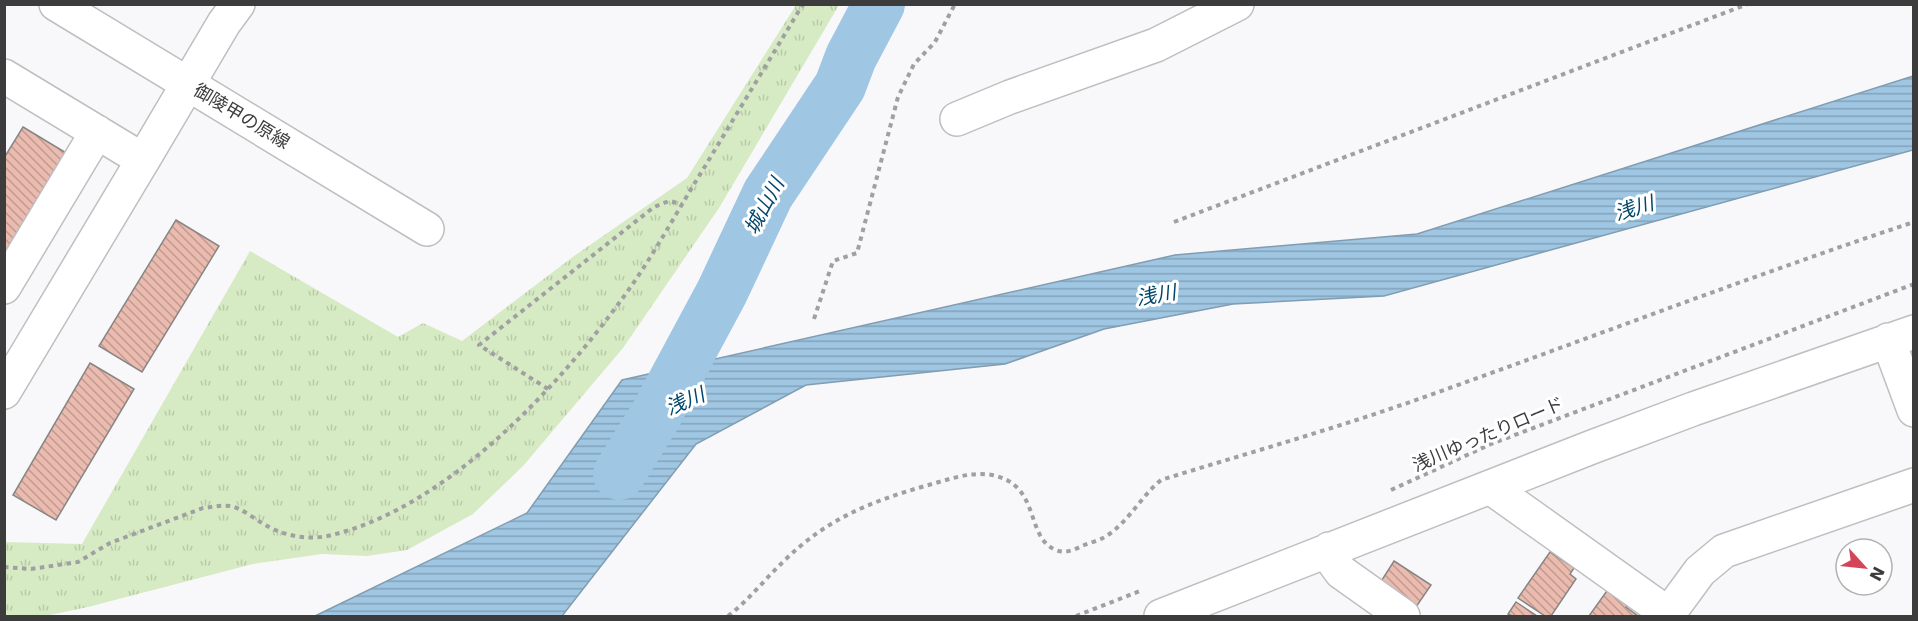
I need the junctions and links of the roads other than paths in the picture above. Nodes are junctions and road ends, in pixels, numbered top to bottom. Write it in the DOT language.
graph roads {
  1 [pos="56,4"];
  2 [pos="238,4"];
  3 [pos="1237,4"];
  4 [pos="4,76"];
  5 [pos="188,84"];
  6 [pos="957,119"];
  7 [pos="97,132"];
  8 [pos="143,160"];
  9 [pos="427,229"];
  10 [pos="4,287"];
  11 [pos="1901,336"];
  12 [pos="4,392"];
  13 [pos="1914,410"];
  14 [pos="1914,484"];
  15 [pos="1490,487"];
  16 [pos="1329,549"];
  17 [pos="1152,603"];
  18 [pos="1403,616"];
  19 [pos="1669,616"];
  1 -- 5 [label="street, 御陵甲の原線"];
  2 -- 5 [label="street"];
  3 -- 6 [label="street"];
  4 -- 7 [label="street"];
  5 -- 8 [label="street"];
  5 -- 9 [label="street, 御陵甲の原線"];
  7 -- 8 [label="street"];
  7 -- 10 [label="street"];
  8 -- 12 [label="street"];
  11 -- 13 [label="street"];
  11 -- 15 [label="street"];
  14 -- 19 [label="street"];
  15 -- 16 [label="street"];
  15 -- 19 [label="street"];
  16 -- 17 [label="street"];
  16 -- 18 [label="street"];
}
